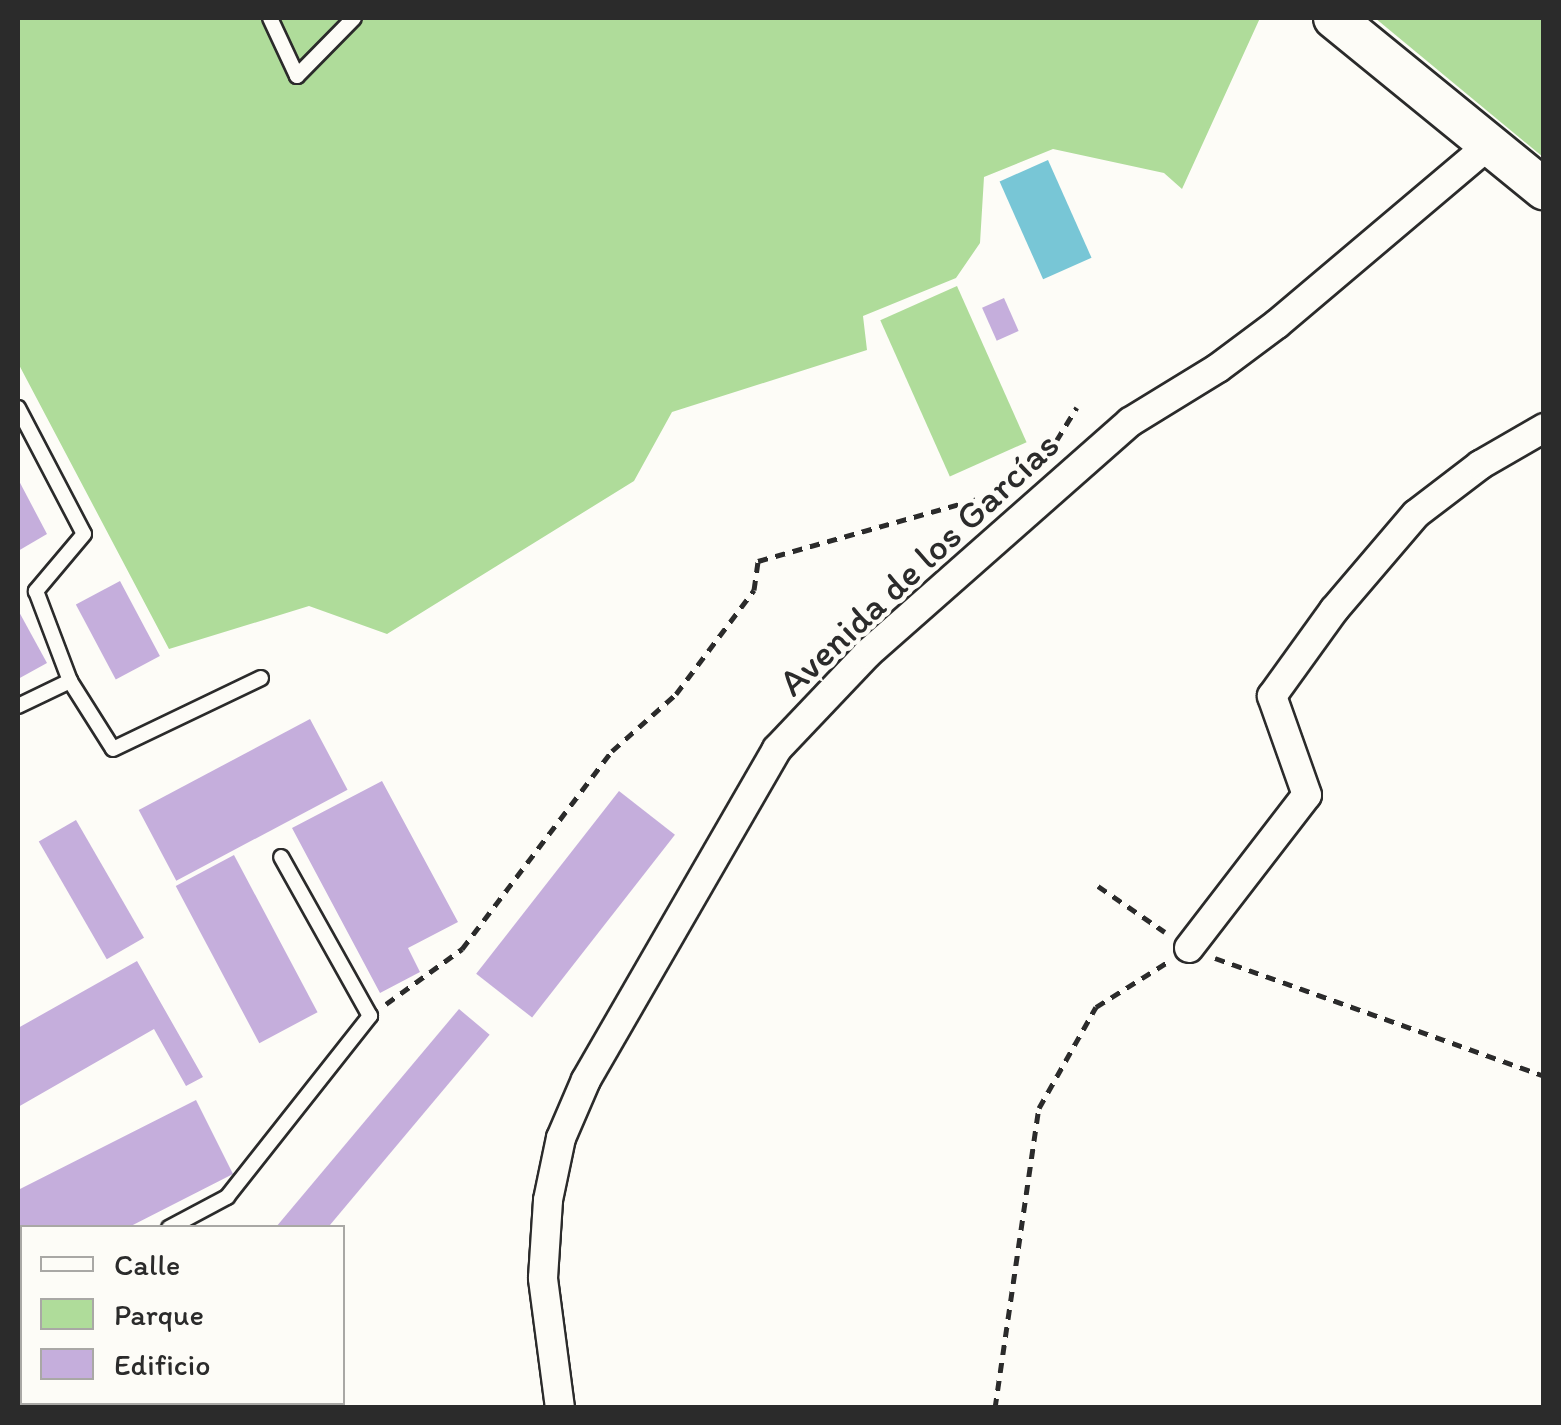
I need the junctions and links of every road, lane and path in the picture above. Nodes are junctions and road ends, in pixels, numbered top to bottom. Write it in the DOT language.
graph roads {
  1 [pos="270,18"];
  2 [pos="354,18"];
  3 [pos="1334,18"];
  4 [pos="1490,144"];
  5 [pos="1544,189"];
  6 [pos="1077,407"];
  7 [pos="18,408"];
  8 [pos="1544,428"];
  9 [pos="1037,472"];
  10 [pos="1023,479"];
  11 [pos="260,678"];
  12 [pos="70,680"];
  13 [pos="18,706"];
  14 [pos="280,857"];
  15 [pos="1098,886"];
  16 [pos="1189,948"];
  17 [pos="370,1016"];
  18 [pos="1544,1076"];
  19 [pos="175,1225"];
  20 [pos="560,1408"];
  21 [pos="995,1408"];
  1 -- 2 [label="lane"];
  3 -- 4 [label="main road"];
  4 -- 5 [label="main road"];
  4 -- 20 [label="street, Avenida de los Garcías"];
  6 -- 9 [label="path"];
  7 -- 12 [label="lane"];
  8 -- 16 [label="street"];
  10 -- 17 [label="path"];
  11 -- 12 [label="lane"];
  12 -- 13 [label="lane"];
  14 -- 17 [label="lane"];
  15 -- 16 [label="path"];
  16 -- 18 [label="path"];
  16 -- 21 [label="path"];
  17 -- 19 [label="lane"];
}
